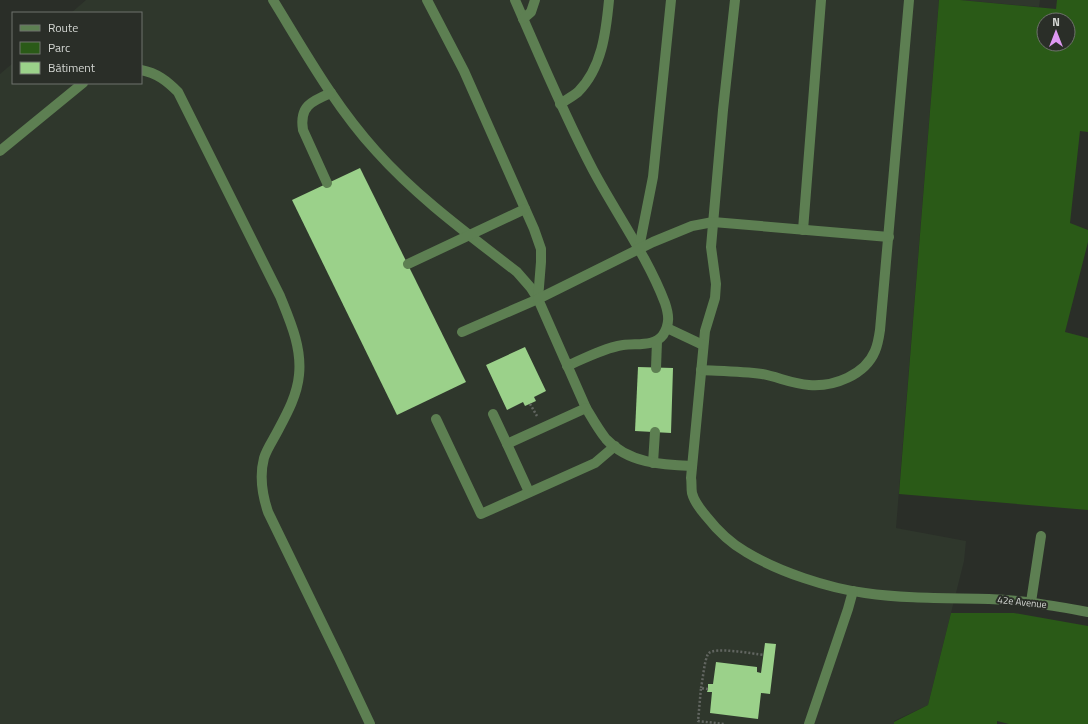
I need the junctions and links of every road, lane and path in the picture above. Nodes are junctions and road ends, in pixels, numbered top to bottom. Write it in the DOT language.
graph roads {
  1 [pos="274,0"];
  2 [pos="427,0"];
  3 [pos="514,0"];
  4 [pos="535,0"];
  5 [pos="608,0"];
  6 [pos="670,0"];
  7 [pos="735,0"];
  8 [pos="821,0"];
  9 [pos="909,0"];
  10 [pos="523,19"];
  11 [pos="142,70"];
  12 [pos="82,84"];
  13 [pos="331,93"];
  14 [pos="560,104"];
  15 [pos="0,151"];
  16 [pos="327,183"];
  17 [pos="525,209"];
  18 [pos="713,222"];
  19 [pos="803,230"];
  20 [pos="469,235"];
  21 [pos="889,237"];
  22 [pos="639,248"];
  23 [pos="408,264"];
  24 [pos="538,299"];
  25 [pos="667,328"];
  26 [pos="462,332"];
  27 [pos="656,341"];
  28 [pos="703,345"];
  29 [pos="567,366"];
  30 [pos="656,368"];
  31 [pos="701,370"];
  32 [pos="586,408"];
  33 [pos="493,414"];
  34 [pos="436,419"];
  35 [pos="655,432"];
  36 [pos="507,444"];
  37 [pos="615,446"];
  38 [pos="653,463"];
  39 [pos="692,466"];
  40 [pos="529,492"];
  41 [pos="1041,536"];
  42 [pos="853,590"];
  43 [pos="1031,602"];
  44 [pos="1088,612"];
  45 [pos="764,655"];
  46 [pos="701,688"];
  47 [pos="708,689"];
  48 [pos="370,724"];
  49 [pos="724,724"];
  50 [pos="809,724"];
  1 -- 13 [label="street"];
  2 -- 17 [label="street"];
  3 -- 10 [label="street"];
  4 -- 10 [label="street"];
  5 -- 14 [label="street"];
  6 -- 22 [label="street"];
  7 -- 18 [label="street, 42e Avenue"];
  8 -- 19 [label="street"];
  9 -- 21 [label="street"];
  10 -- 14 [label="street"];
  11 -- 48 [label="street"];
  12 -- 15 [label="street"];
  13 -- 16 [label="street"];
  13 -- 20 [label="street"];
  14 -- 22 [label="street"];
  17 -- 20 [label="street"];
  17 -- 24 [label="street"];
  18 -- 19 [label="street"];
  18 -- 22 [label="street"];
  18 -- 28 [label="street, 42e Avenue"];
  19 -- 21 [label="street"];
  20 -- 23 [label="street"];
  20 -- 24 [label="street"];
  21 -- 31 [label="street"];
  22 -- 24 [label="street"];
  22 -- 25 [label="street"];
  24 -- 26 [label="street"];
  24 -- 29 [label="street"];
  25 -- 27 [label="street"];
  25 -- 28 [label="street"];
  27 -- 29 [label="street"];
  27 -- 30 [label="street"];
  28 -- 31 [label="street, 42e Avenue"];
  29 -- 32 [label="street"];
  31 -- 39 [label="street, 42e Avenue"];
  32 -- 36 [label="street"];
  32 -- 37 [label="street"];
  33 -- 36 [label="street"];
  34 -- 40 [label="street"];
  35 -- 38 [label="street"];
  36 -- 40 [label="street"];
  37 -- 38 [label="street"];
  37 -- 40 [label="street"];
  38 -- 39 [label="street"];
  39 -- 42 [label="street, 42e Avenue"];
  41 -- 43 [label="street"];
  42 -- 43 [label="street, 42e Avenue"];
  42 -- 50 [label="street"];
  43 -- 44 [label="street, 42e Avenue"];
  45 -- 46 [label="path"];
  46 -- 47 [label="path"];
  46 -- 49 [label="path"];
}
